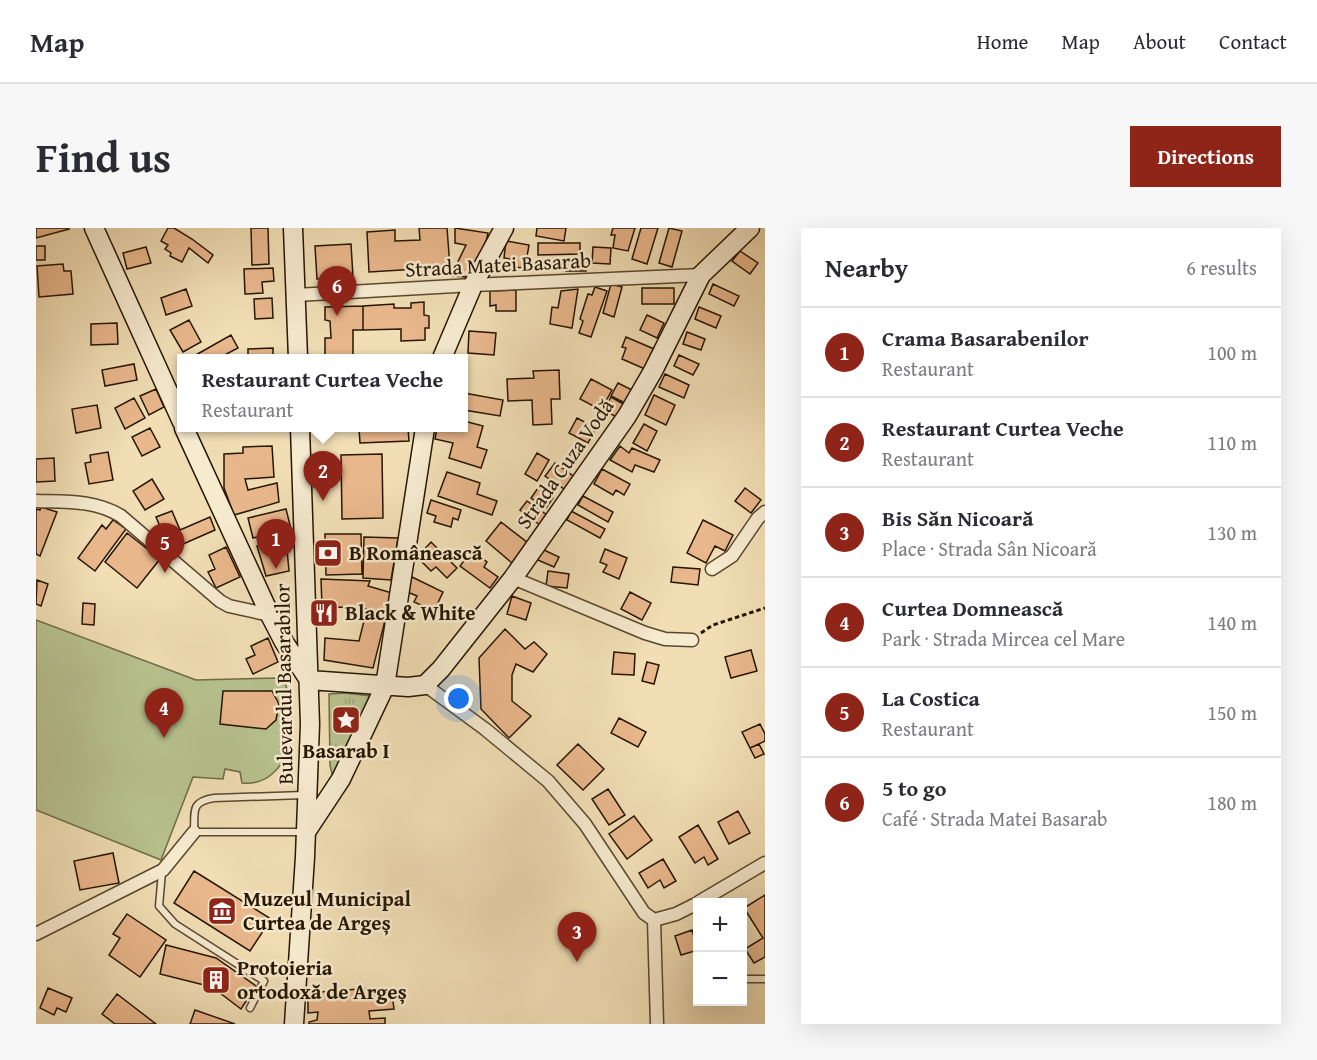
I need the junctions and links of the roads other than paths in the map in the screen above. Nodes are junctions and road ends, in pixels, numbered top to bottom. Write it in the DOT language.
graph roads {
  1 [pos="94,228"];
  2 [pos="293,228"];
  3 [pos="504,228"];
  4 [pos="750,228"];
  5 [pos="701,275"];
  6 [pos="473,285"];
  7 [pos="296,295"];
  8 [pos="298,354"];
  9 [pos="444,354"];
  10 [pos="177,411"];
  11 [pos="186,432"];
  12 [pos="300,432"];
  13 [pos="424,432"];
  14 [pos="36,501"];
  15 [pos="765,512"];
  16 [pos="712,569"];
  17 [pos="513,578"];
  18 [pos="270,615"];
  19 [pos="692,640"];
  20 [pos="309,680"];
  21 [pos="425,685"];
  22 [pos="385,686"];
  23 [pos="308,795"];
  24 [pos="194,832"];
  25 [pos="306,832"];
  26 [pos="765,863"];
  27 [pos="163,870"];
  28 [pos="707,898"];
  29 [pos="693,906"];
  30 [pos="654,920"];
  31 [pos="36,934"];
  32 [pos="747,979"];
  33 [pos="765,979"];
  34 [pos="250,1008"];
  35 [pos="294,1024"];
  36 [pos="657,1024"];
  1 -- 10 [label="street"];
  2 -- 7 [label="street"];
  3 -- 6 [label="street"];
  4 -- 5 [label="street, Strada Cuza Vodă"];
  5 -- 6 [label="street, Strada Matei Basarab"];
  5 -- 17 [label="street, Strada Cuza Vodă"];
  6 -- 7 [label="street, Strada Matei Basarab"];
  6 -- 9 [label="street"];
  7 -- 8 [label="street"];
  11 -- 18 [label="street"];
  12 -- 20 [label="street, Bulevardul Basarabilor"];
  13 -- 22 [label="street"];
  14 -- 18 [label="street"];
  15 -- 16 [label="street"];
  17 -- 19 [label="street"];
  17 -- 21 [label="street, Strada Cuza Vodă"];
  18 -- 20 [label="street"];
  20 -- 22 [label="street"];
  20 -- 23 [label="street, Bulevardul Basarabilor"];
  21 -- 22 [label="street"];
  21 -- 30 [label="street"];
  22 -- 25 [label="street"];
  23 -- 24 [label="lane"];
  23 -- 25 [label="street, Bulevardul Basarabilor"];
  24 -- 25 [label="lane"];
  24 -- 27 [label="street"];
  25 -- 35 [label="street, Bulevardul Basarabilor"];
  26 -- 28 [label="street"];
  27 -- 31 [label="street"];
  27 -- 34 [label="lane"];
  29 -- 30 [label="street"];
  30 -- 36 [label="street"];
  32 -- 33 [label="lane"];
}
